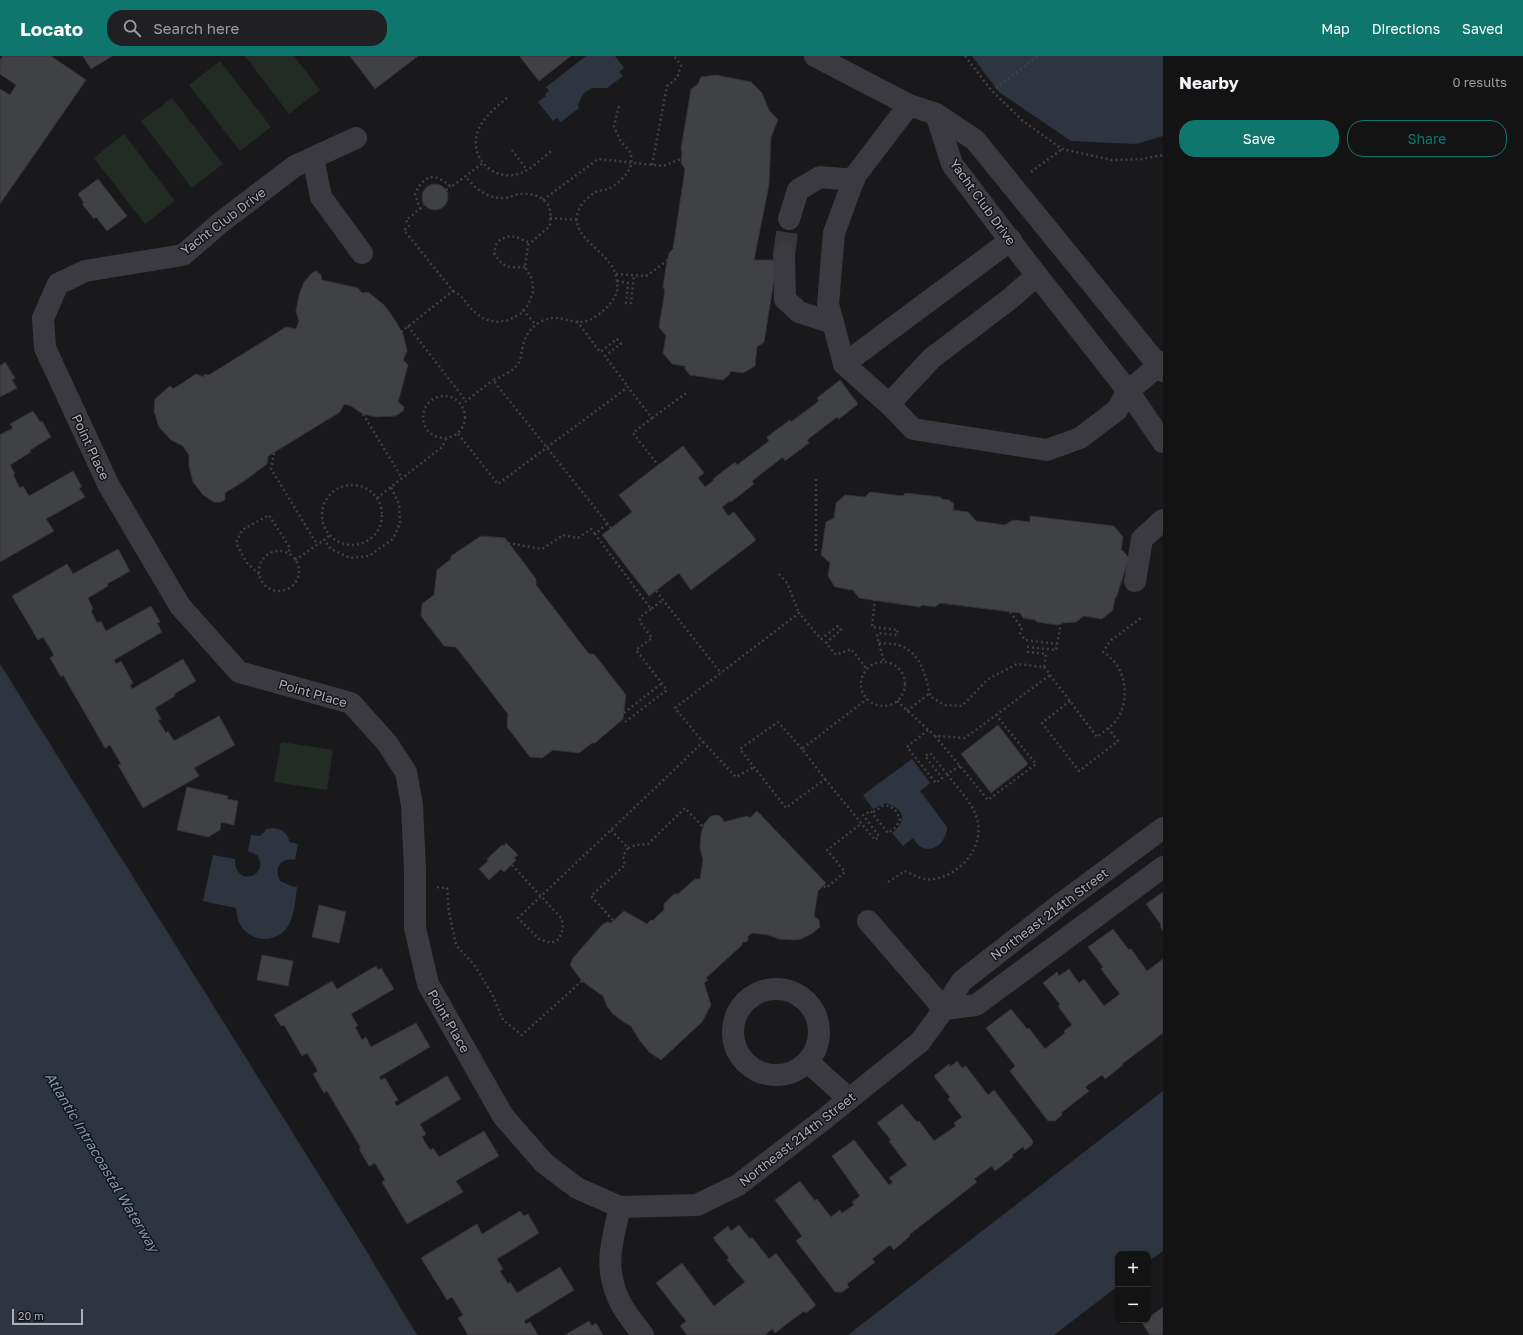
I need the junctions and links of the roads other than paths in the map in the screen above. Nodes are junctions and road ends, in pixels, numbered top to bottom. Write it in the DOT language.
graph roads {
  1 [pos="815,56"];
  2 [pos="909,104"];
  3 [pos="936,114"];
  4 [pos="356,138"];
  5 [pos="313,158"];
  6 [pos="854,180"];
  7 [pos="789,219"];
  8 [pos="1011,240"];
  9 [pos="362,253"];
  10 [pos="784,254"];
  11 [pos="1037,275"];
  12 [pos="58,284"];
  13 [pos="833,323"];
  14 [pos="844,364"];
  15 [pos="1162,366"];
  16 [pos="1128,391"];
  17 [pos="889,404"];
  18 [pos="1163,442"];
  19 [pos="1163,520"];
  20 [pos="1135,581"];
  21 [pos="1163,828"];
  22 [pos="1163,867"];
  23 [pos="868,921"];
  24 [pos="944,1009"];
  25 [pos="808,1062"];
  26 [pos="849,1099"];
  27 [pos="620,1207"];
  28 [pos="643,1335"];
  1 -- 2 [label="street"];
  2 -- 3 [label="street"];
  2 -- 6 [label="street"];
  3 -- 8 [label="street, Yacht Club Drive"];
  3 -- 15 [label="street"];
  4 -- 5 [label="street, Yacht Club Drive"];
  5 -- 9 [label="street"];
  5 -- 12 [label="street, Yacht Club Drive"];
  6 -- 7 [label="street"];
  6 -- 13 [label="street"];
  8 -- 11 [label="street, Yacht Club Drive"];
  8 -- 14 [label="street"];
  10 -- 13 [label="street"];
  11 -- 16 [label="street, Yacht Club Drive"];
  11 -- 17 [label="street"];
  12 -- 27 [label="street, Point Place"];
  13 -- 14 [label="street"];
  14 -- 17 [label="street"];
  15 -- 16 [label="street"];
  16 -- 17 [label="street"];
  16 -- 18 [label="street, Yacht Club Drive"];
  19 -- 20 [label="street"];
  21 -- 24 [label="street, Northeast 214th Street"];
  22 -- 24 [label="street"];
  23 -- 24 [label="street"];
  24 -- 26 [label="street, Northeast 214th Street"];
  25 -- 26 [label="street"];
  26 -- 27 [label="street, Northeast 214th Street"];
  27 -- 28 [label="street"];
}
